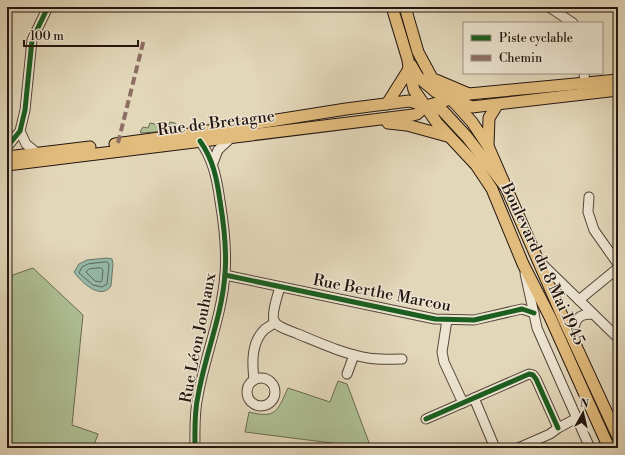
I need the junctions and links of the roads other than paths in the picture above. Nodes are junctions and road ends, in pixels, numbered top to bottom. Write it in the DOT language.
graph roads {
  1 [pos="48,7"];
  2 [pos="392,7"];
  3 [pos="405,7"];
  4 [pos="549,7"];
  5 [pos="572,22"];
  6 [pos="408,64"];
  7 [pos="432,78"];
  8 [pos="584,78"];
  9 [pos="618,80"];
  10 [pos="618,90"];
  11 [pos="469,94"];
  12 [pos="451,99"];
  13 [pos="387,104"];
  14 [pos="497,105"];
  15 [pos="426,106"];
  16 [pos="449,118"];
  17 [pos="372,121"];
  18 [pos="20,130"];
  19 [pos="447,136"];
  20 [pos="232,137"];
  21 [pos="200,141"];
  22 [pos="488,146"];
  23 [pos="7,147"];
  24 [pos="37,153"];
  25 [pos="7,157"];
  26 [pos="213,163"];
  27 [pos="7,165"];
  28 [pos="504,185"];
  29 [pos="589,197"];
  30 [pos="541,263"];
  31 [pos="523,264"];
  32 [pos="618,264"];
  33 [pos="618,268"];
  34 [pos="225,274"];
  35 [pos="280,287"];
  36 [pos="529,294"];
  37 [pos="578,300"];
  38 [pos="511,311"];
  39 [pos="534,313"];
  40 [pos="592,314"];
  41 [pos="447,320"];
  42 [pos="275,322"];
  43 [pos="572,335"];
  44 [pos="618,338"];
  45 [pos="354,355"];
  46 [pos="402,359"];
  47 [pos="347,374"];
  48 [pos="254,380"];
  49 [pos="474,398"];
  50 [pos="463,403"];
  51 [pos="577,418"];
  52 [pos="426,419"];
  53 [pos="558,428"];
  54 [pos="618,438"];
  55 [pos="195,448"];
  56 [pos="495,448"];
  57 [pos="518,448"];
  58 [pos="590,448"];
  59 [pos="609,448"];
  1 -- 18 [label="street"];
  2 -- 6 [label="main road"];
  3 -- 7 [label="main road, Boulevard du 8 Mai 1945"];
  4 -- 5 [label="street"];
  6 -- 12 [label="main road"];
  6 -- 13 [label="main road"];
  6 -- 15 [label="main road, Boulevard du 8 Mai 1945"];
  7 -- 11 [label="main road"];
  7 -- 12 [label="main road, Boulevard du 8 Mai 1945"];
  8 -- 9 [label="main road, Rue de Bretagne"];
  8 -- 11 [label="main road, Rue de Bretagne"];
  10 -- 14 [label="main road"];
  11 -- 12 [label="main road, Rue de Bretagne"];
  12 -- 14 [label="main road"];
  12 -- 15 [label="main road, Rue de Bretagne"];
  12 -- 16 [label="main road"];
  12 -- 22 [label="main road, Boulevard du 8 Mai 1945"];
  13 -- 15 [label="main road, Rue de Bretagne"];
  13 -- 24 [label="main road, Rue de Bretagne"];
  14 -- 22 [label="main road"];
  15 -- 16 [label="main road"];
  15 -- 17 [label="main road, Rue de Bretagne"];
  15 -- 19 [label="main road, Boulevard du 8 Mai 1945"];
  16 -- 19 [label="main road"];
  16 -- 28 [label="main road"];
  17 -- 19 [label="main road"];
  17 -- 20 [label="main road, Rue de Bretagne"];
  18 -- 23 [label="street"];
  18 -- 24 [label="street"];
  19 -- 31 [label="main road, Boulevard du 8 Mai 1945"];
  20 -- 21 [label="main road, Rue de Bretagne"];
  20 -- 26 [label="street"];
  21 -- 26 [label="street, Rue Léon Jouhaux"];
  21 -- 27 [label="main road, Rue de Bretagne"];
  22 -- 28 [label="main road, Boulevard du 8 Mai 1945"];
  24 -- 25 [label="main road, Rue de Bretagne"];
  26 -- 34 [label="street, Rue Léon Jouhaux"];
  28 -- 30 [label="main road, Boulevard du 8 Mai 1945"];
  29 -- 32 [label="street"];
  30 -- 37 [label="street"];
  30 -- 43 [label="main road, Boulevard du 8 Mai 1945"];
  31 -- 36 [label="street"];
  31 -- 59 [label="main road, Boulevard du 8 Mai 1945"];
  33 -- 37 [label="street"];
  34 -- 35 [label="street, Rue Berthe Marcou"];
  34 -- 55 [label="street, Rue Léon Jouhaux"];
  35 -- 41 [label="street, Rue Berthe Marcou"];
  35 -- 42 [label="street"];
  36 -- 38 [label="street, Rue Berthe Marcou"];
  36 -- 39 [label="street"];
  37 -- 40 [label="street"];
  38 -- 39 [label="street, Rue Berthe Marcou"];
  38 -- 41 [label="street, Rue Berthe Marcou"];
  39 -- 51 [label="street"];
  40 -- 43 [label="street"];
  40 -- 44 [label="street"];
  41 -- 50 [label="street"];
  42 -- 45 [label="street"];
  42 -- 48 [label="street"];
  43 -- 54 [label="main road, Boulevard du 8 Mai 1945"];
  45 -- 46 [label="street"];
  45 -- 47 [label="street"];
  49 -- 50 [label="street"];
  49 -- 53 [label="street"];
  49 -- 56 [label="street"];
  50 -- 52 [label="street"];
  51 -- 53 [label="street"];
  51 -- 58 [label="street"];
  53 -- 57 [label="street"];
}
